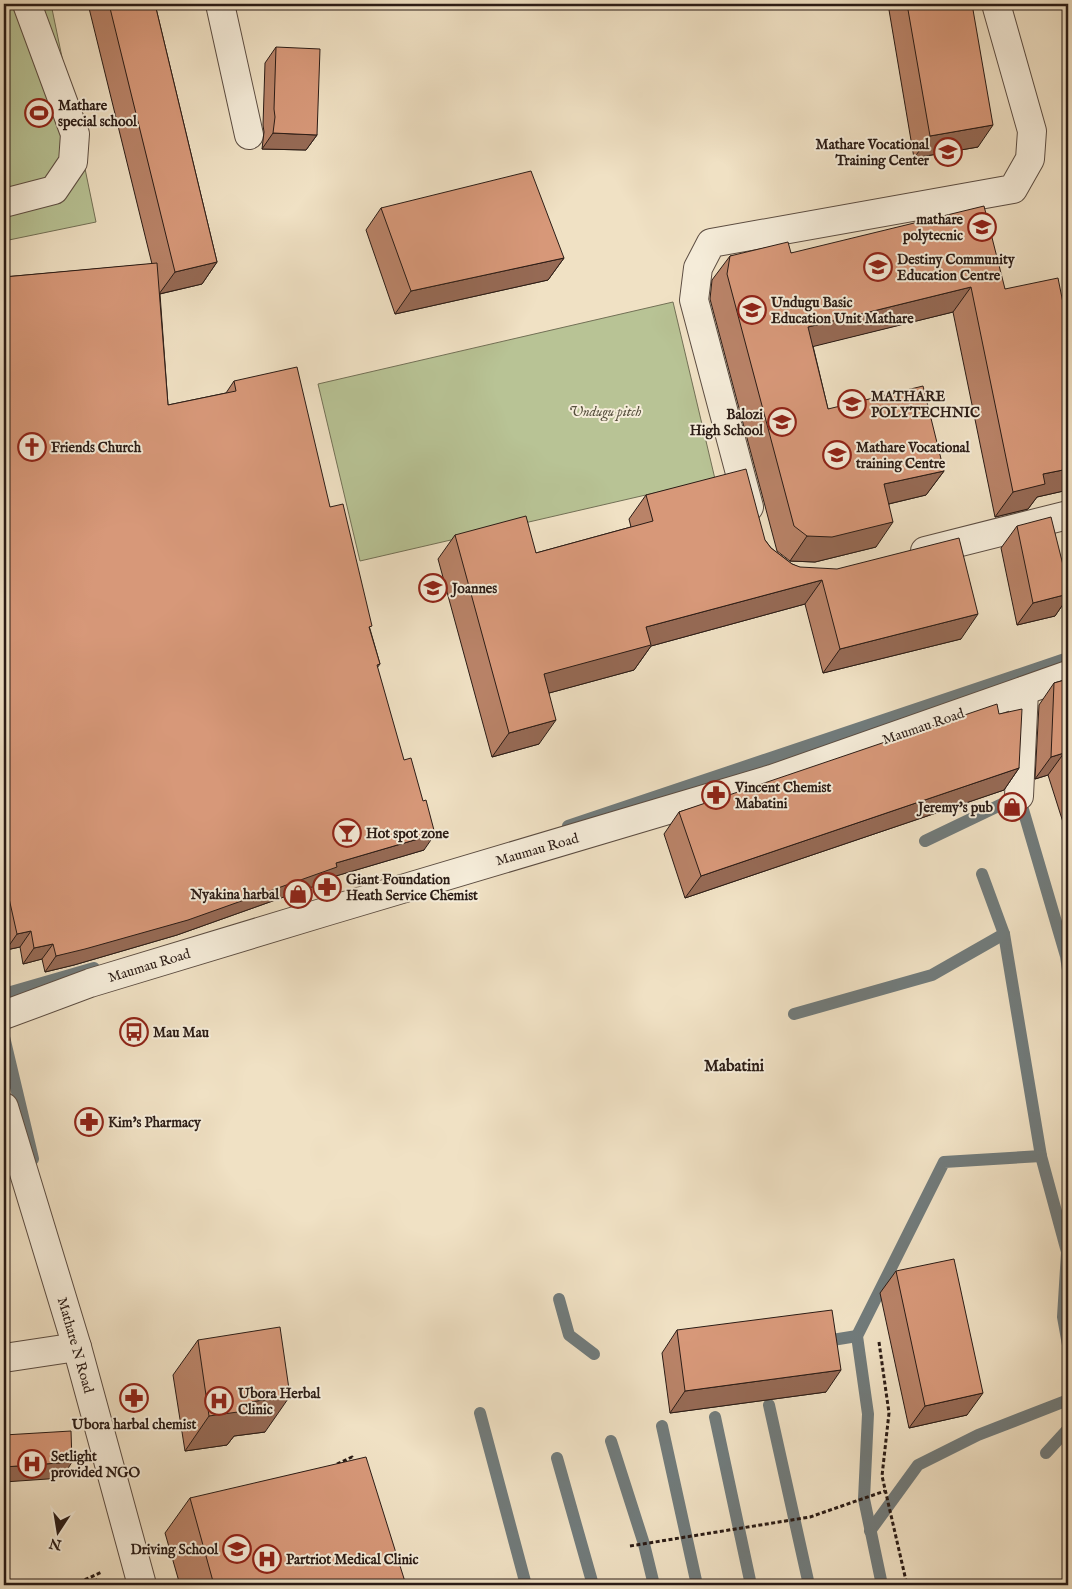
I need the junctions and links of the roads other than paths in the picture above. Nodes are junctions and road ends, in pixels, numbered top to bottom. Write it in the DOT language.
graph roads {
  1 [pos="27,4"];
  2 [pos="220,4"];
  3 [pos="996,4"];
  4 [pos="248,134"];
  5 [pos="4,203"];
  6 [pos="1068,515"];
  7 [pos="755,531"];
  8 [pos="900,557"];
  9 [pos="1068,675"];
  10 [pos="1024,690"];
  11 [pos="1019,796"];
  12 [pos="4,1015"];
  13 [pos="4,1106"];
  14 [pos="77,1347"];
  15 [pos="4,1358"];
  16 [pos="142,1585"];
  1 -- 5 [label="street"];
  2 -- 4 [label="street"];
  3 -- 7 [label="street"];
  6 -- 8 [label="street"];
  9 -- 10 [label="street, Maumau Road"];
  10 -- 11 [label="street"];
  10 -- 12 [label="street, Maumau Road"];
  13 -- 14 [label="street, Mathare N Road"];
  14 -- 15 [label="street"];
  14 -- 16 [label="street, Mathare N Road"];
}
